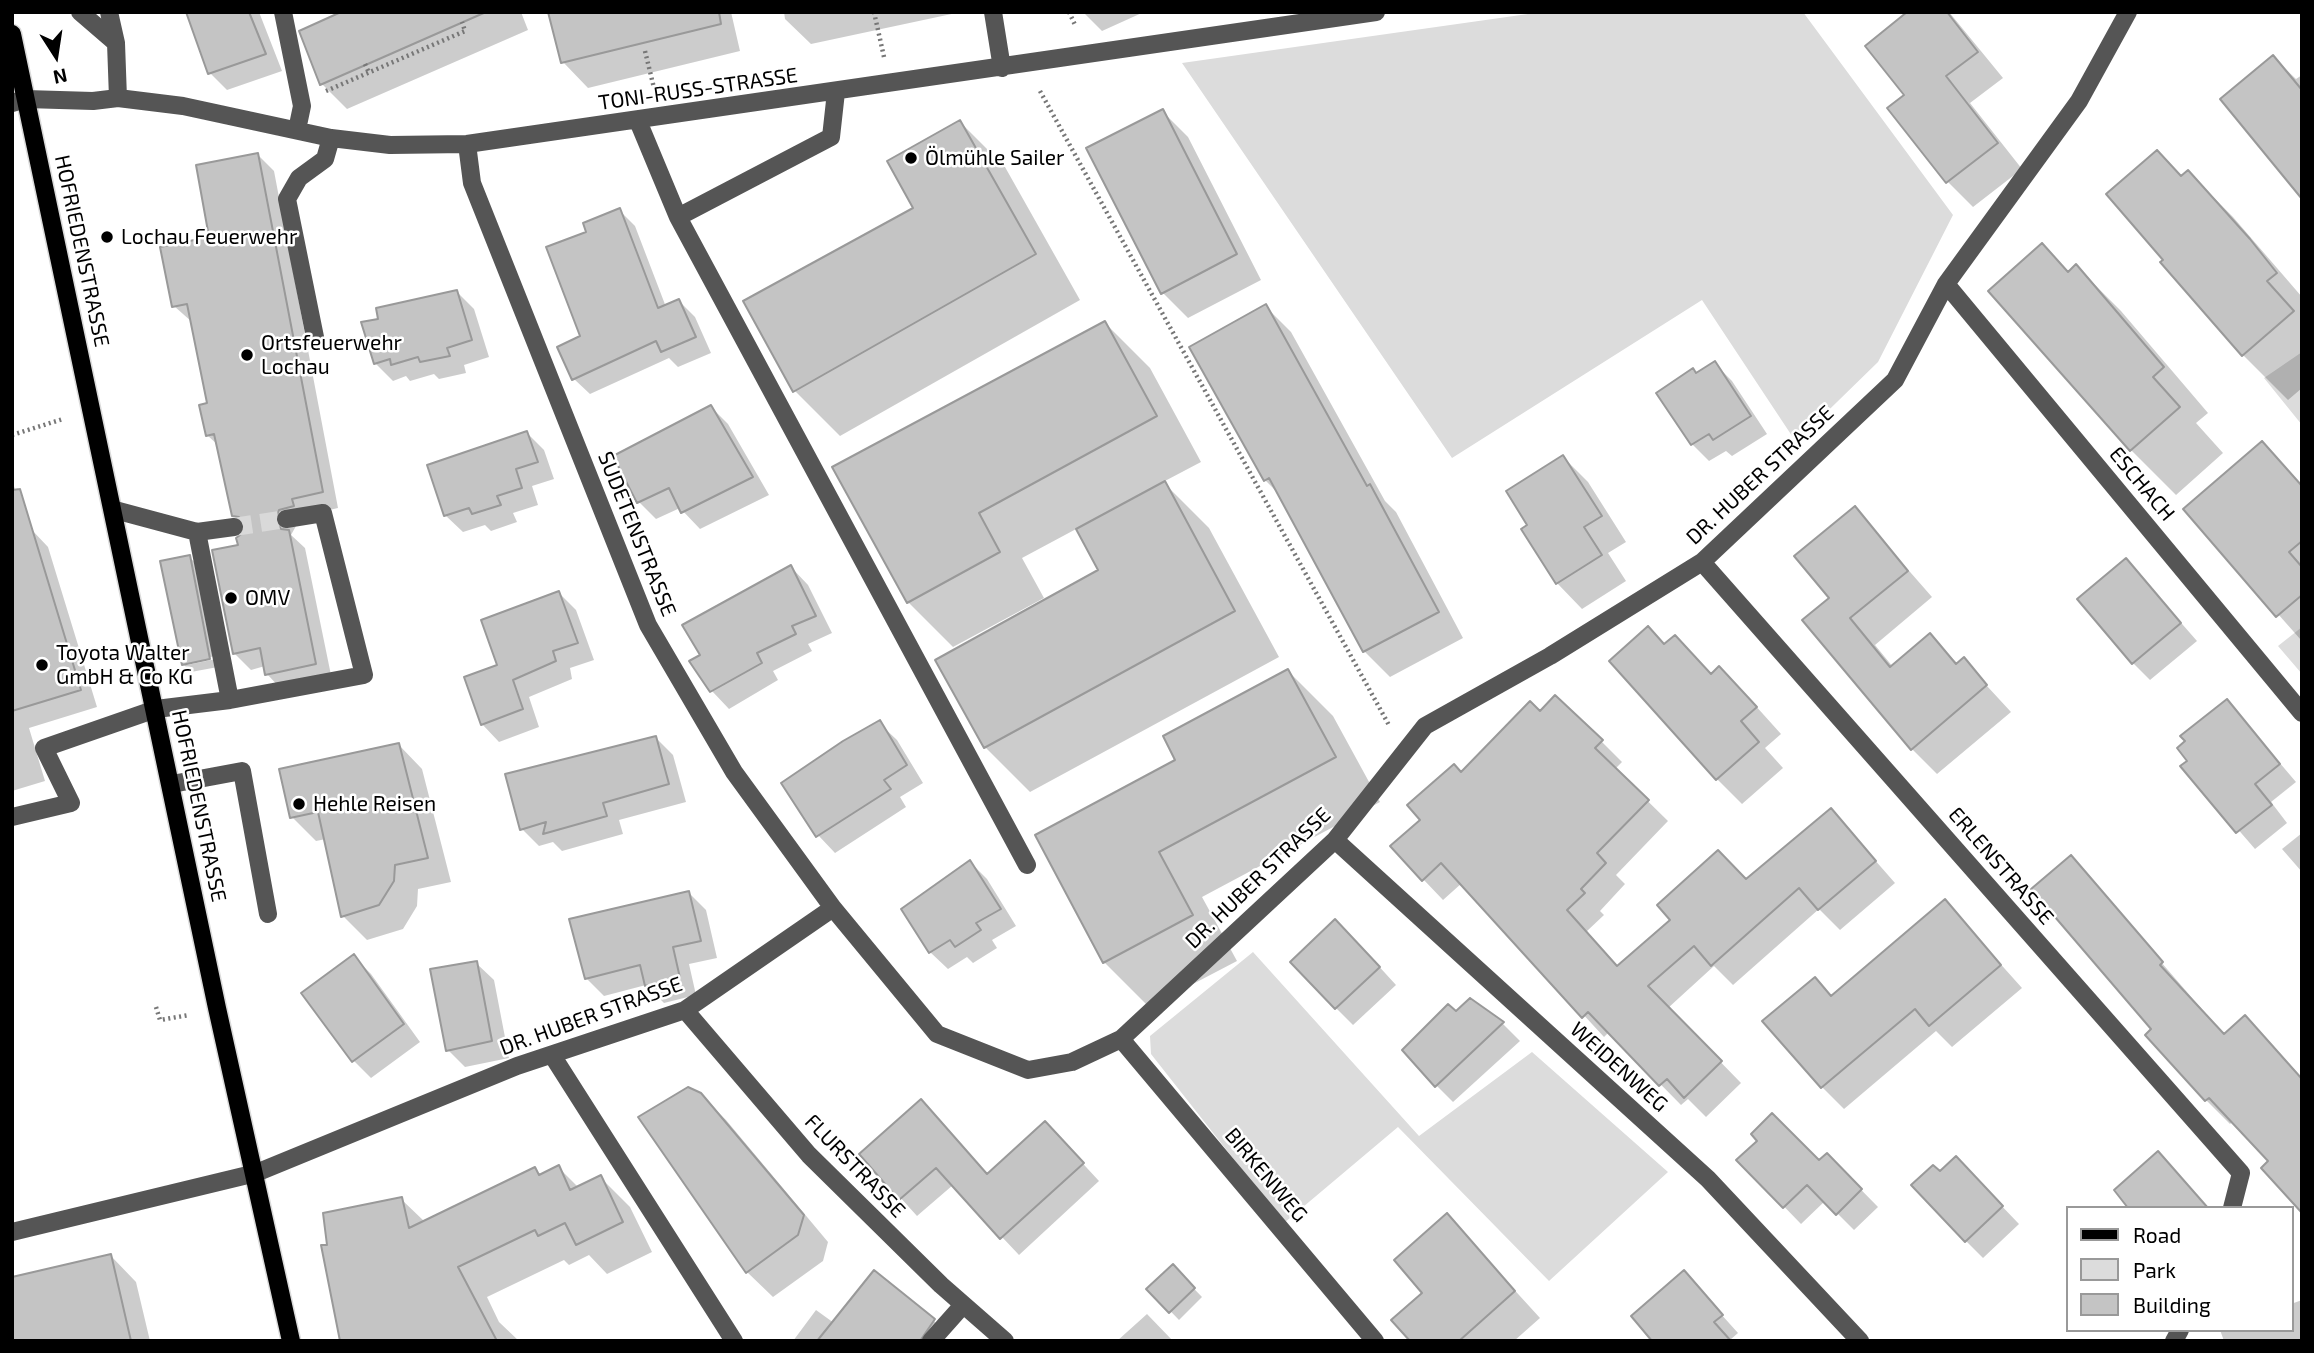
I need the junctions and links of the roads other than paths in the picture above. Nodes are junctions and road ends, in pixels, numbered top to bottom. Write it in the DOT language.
graph roads {
  1 [pos="80,12"];
  2 [pos="109,12"];
  3 [pos="284,12"];
  4 [pos="993,12"];
  5 [pos="1376,12"];
  6 [pos="2128,12"];
  7 [pos="12,34"];
  8 [pos="116,43"];
  9 [pos="1002,68"];
  10 [pos="836,92"];
  11 [pos="118,98"];
  12 [pos="19,101"];
  13 [pos="638,121"];
  14 [pos="297,130"];
  15 [pos="331,138"];
  16 [pos="467,144"];
  17 [pos="678,217"];
  18 [pos="1946,284"];
  19 [pos="316,342"];
  20 [pos="115,510"];
  21 [pos="286,519"];
  22 [pos="234,527"];
  23 [pos="197,532"];
  24 [pos="1702,562"];
  25 [pos="230,700"];
  26 [pos="156,709"];
  27 [pos="2302,713"];
  28 [pos="172,784"];
  29 [pos="12,817"];
  30 [pos="1335,840"];
  31 [pos="1027,865"];
  32 [pos="833,908"];
  33 [pos="268,914"];
  34 [pos="685,1010"];
  35 [pos="1121,1039"];
  36 [pos="552,1055"];
  37 [pos="256,1173"];
  38 [pos="2232,1206"];
  39 [pos="12,1231"];
  40 [pos="963,1305"];
  41 [pos="291,1341"];
  42 [pos="734,1341"];
  43 [pos="931,1341"];
  44 [pos="1004,1341"];
  45 [pos="1376,1341"];
  46 [pos="1860,1341"];
  1 -- 8 [label="street"];
  2 -- 8 [label="street"];
  3 -- 14 [label="street"];
  4 -- 9 [label="street"];
  5 -- 9 [label="street, TONI-RUSS-STRASSE"];
  6 -- 18 [label="street, DR. HUBER STRASSE"];
  7 -- 12 [label="main road, HOFRIEDENSTRASSE"];
  8 -- 11 [label="street"];
  9 -- 10 [label="street, TONI-RUSS-STRASSE"];
  10 -- 13 [label="street, TONI-RUSS-STRASSE"];
  10 -- 17 [label="street"];
  11 -- 12 [label="street, TONI-RUSS-STRASSE"];
  11 -- 14 [label="street, TONI-RUSS-STRASSE"];
  12 -- 20 [label="main road, HOFRIEDENSTRASSE"];
  13 -- 16 [label="street, TONI-RUSS-STRASSE"];
  13 -- 17 [label="street"];
  14 -- 15 [label="street, TONI-RUSS-STRASSE"];
  15 -- 16 [label="street, TONI-RUSS-STRASSE"];
  15 -- 19 [label="street"];
  16 -- 32 [label="street, SUDETENSTRASSE"];
  17 -- 31 [label="street"];
  18 -- 24 [label="street, DR. HUBER STRASSE"];
  18 -- 27 [label="street, ESCHACH"];
  20 -- 23 [label="street"];
  20 -- 26 [label="main road, HOFRIEDENSTRASSE"];
  21 -- 25 [label="street"];
  22 -- 23 [label="street"];
  23 -- 25 [label="street"];
  24 -- 30 [label="street, DR. HUBER STRASSE"];
  24 -- 38 [label="street, ERLENSTRASSE"];
  25 -- 26 [label="street"];
  26 -- 28 [label="main road, HOFRIEDENSTRASSE"];
  26 -- 29 [label="street"];
  28 -- 33 [label="street"];
  28 -- 37 [label="main road, HOFRIEDENSTRASSE"];
  30 -- 35 [label="street, DR. HUBER STRASSE"];
  30 -- 46 [label="street, WEIDENWEG"];
  32 -- 34 [label="street, DR. HUBER STRASSE"];
  32 -- 35 [label="street, DR. HUBER STRASSE"];
  34 -- 36 [label="street, DR. HUBER STRASSE"];
  34 -- 40 [label="street, FLURSTRASSE"];
  35 -- 45 [label="street, BIRKENWEG"];
  36 -- 37 [label="street, DR. HUBER STRASSE"];
  36 -- 42 [label="street"];
  37 -- 39 [label="street, DR. HUBER STRASSE"];
  37 -- 41 [label="main road, HOFRIEDENSTRASSE"];
  40 -- 43 [label="street"];
  40 -- 44 [label="street, FLURSTRASSE"];
}
